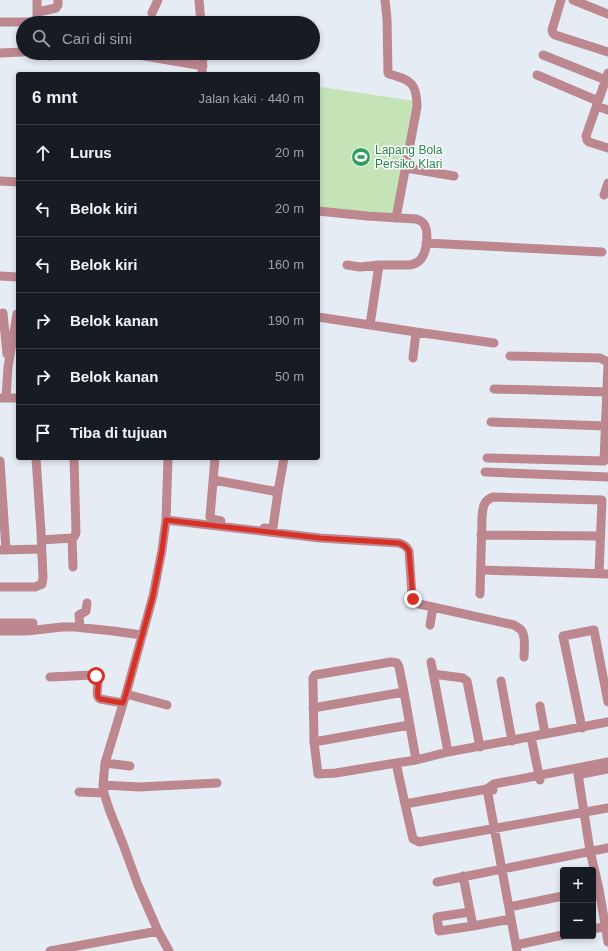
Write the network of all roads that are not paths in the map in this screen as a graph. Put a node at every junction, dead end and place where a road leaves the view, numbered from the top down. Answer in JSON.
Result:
{"nodes":[{"id":1,"x":37,"y":0,"type":"edge"},
{"id":2,"x":58,"y":0,"type":"edge"},
{"id":3,"x":158,"y":0,"type":"edge"},
{"id":4,"x":199,"y":0,"type":"edge"},
{"id":5,"x":385,"y":0,"type":"edge"},
{"id":6,"x":561,"y":0,"type":"edge"},
{"id":7,"x":573,"y":0,"type":"edge"},
{"id":8,"x":38,"y":12,"type":"junction"},
{"id":9,"x":152,"y":13,"type":"dead end"},
{"id":10,"x":608,"y":14,"type":"edge"},
{"id":11,"x":38,"y":16,"type":"edge"},
{"id":12,"x":200,"y":16,"type":"edge"},
{"id":13,"x":0,"y":22,"type":"edge"},
{"id":14,"x":16,"y":22,"type":"edge"},
{"id":15,"x":16,"y":52,"type":"edge"},
{"id":16,"x":608,"y":52,"type":"edge"},
{"id":17,"x":0,"y":53,"type":"edge"},
{"id":18,"x":543,"y":55,"type":"dead end"},
{"id":19,"x":160,"y":60,"type":"edge"},
{"id":20,"x":203,"y":60,"type":"edge"},
{"id":21,"x":202,"y":70,"type":"edge"},
{"id":22,"x":537,"y":75,"type":"dead end"},
{"id":23,"x":607,"y":75,"type":"edge"},
{"id":24,"x":598,"y":104,"type":"junction"},
{"id":25,"x":608,"y":110,"type":"edge"},
{"id":26,"x":608,"y":148,"type":"edge"},
{"id":27,"x":406,"y":168,"type":"junction"},
{"id":28,"x":454,"y":176,"type":"dead end"},
{"id":29,"x":0,"y":181,"type":"edge"},
{"id":30,"x":16,"y":182,"type":"edge"},
{"id":31,"x":608,"y":183,"type":"edge"},
{"id":32,"x":604,"y":195,"type":"dead end"},
{"id":33,"x":320,"y":212,"type":"edge"},
{"id":34,"x":396,"y":218,"type":"junction"},
{"id":35,"x":426,"y":243,"type":"junction"},
{"id":36,"x":602,"y":252,"type":"dead end"},
{"id":37,"x":347,"y":265,"type":"dead end"},
{"id":38,"x":379,"y":265,"type":"junction"},
{"id":39,"x":0,"y":276,"type":"edge"},
{"id":40,"x":16,"y":277,"type":"edge"},
{"id":41,"x":2,"y":313,"type":"edge"},
{"id":42,"x":16,"y":314,"type":"edge"},
{"id":43,"x":320,"y":318,"type":"edge"},
{"id":44,"x":16,"y":320,"type":"edge"},
{"id":45,"x":370,"y":325,"type":"junction"},
{"id":46,"x":416,"y":332,"type":"junction"},
{"id":47,"x":494,"y":343,"type":"dead end"},
{"id":48,"x":510,"y":356,"type":"dead end"},
{"id":49,"x":412,"y":358,"type":"dead end"},
{"id":50,"x":608,"y":362,"type":"edge"},
{"id":51,"x":608,"y":365,"type":"edge"},
{"id":52,"x":8,"y":367,"type":"junction"},
{"id":53,"x":494,"y":389,"type":"dead end"},
{"id":54,"x":607,"y":392,"type":"junction"},
{"id":55,"x":3,"y":398,"type":"edge"},
{"id":56,"x":16,"y":398,"type":"edge"},
{"id":57,"x":491,"y":422,"type":"dead end"},
{"id":58,"x":605,"y":426,"type":"junction"},
{"id":59,"x":487,"y":458,"type":"dead end"},
{"id":60,"x":36,"y":460,"type":"edge"},
{"id":61,"x":74,"y":460,"type":"edge"},
{"id":62,"x":168,"y":460,"type":"edge"},
{"id":63,"x":216,"y":460,"type":"edge"},
{"id":64,"x":284,"y":460,"type":"edge"},
{"id":65,"x":0,"y":461,"type":"edge"},
{"id":66,"x":485,"y":472,"type":"dead end"},
{"id":67,"x":608,"y":477,"type":"edge"},
{"id":68,"x":214,"y":480,"type":"junction"},
{"id":69,"x":278,"y":492,"type":"junction"},
{"id":70,"x":166,"y":520,"type":"junction"},
{"id":71,"x":271,"y":531,"type":"junction"},
{"id":72,"x":481,"y":535,"type":"junction"},
{"id":73,"x":600,"y":536,"type":"junction"},
{"id":74,"x":72,"y":538,"type":"junction"},
{"id":75,"x":41,"y":544,"type":"junction"},
{"id":76,"x":3,"y":550,"type":"edge"},
{"id":77,"x":73,"y":567,"type":"dead end"},
{"id":78,"x":481,"y":570,"type":"junction"},
{"id":79,"x":603,"y":573,"type":"edge"},
{"id":80,"x":0,"y":588,"type":"edge"},
{"id":81,"x":480,"y":594,"type":"dead end"},
{"id":82,"x":87,"y":603,"type":"dead end"},
{"id":83,"x":433,"y":607,"type":"junction"},
{"id":84,"x":0,"y":623,"type":"edge"},
{"id":85,"x":34,"y":623,"type":"dead end"},
{"id":86,"x":430,"y":625,"type":"dead end"},
{"id":87,"x":80,"y":627,"type":"junction"},
{"id":88,"x":0,"y":631,"type":"edge"},
{"id":89,"x":142,"y":636,"type":"junction"},
{"id":90,"x":524,"y":657,"type":"dead end"},
{"id":91,"x":431,"y":662,"type":"dead end"},
{"id":92,"x":433,"y":674,"type":"junction"},
{"id":93,"x":50,"y":677,"type":"dead end"},
{"id":94,"x":502,"y":681,"type":"dead end"},
{"id":95,"x":404,"y":692,"type":"junction"},
{"id":96,"x":608,"y":698,"type":"edge"},
{"id":97,"x":124,"y":699,"type":"junction"},
{"id":98,"x":167,"y":704,"type":"dead end"},
{"id":99,"x":540,"y":706,"type":"dead end"},
{"id":100,"x":313,"y":708,"type":"junction"},
{"id":101,"x":608,"y":722,"type":"edge"},
{"id":102,"x":410,"y":725,"type":"junction"},
{"id":103,"x":582,"y":728,"type":"junction"},
{"id":104,"x":545,"y":734,"type":"junction"},
{"id":105,"x":531,"y":737,"type":"junction"},
{"id":106,"x":512,"y":741,"type":"junction"},
{"id":107,"x":314,"y":742,"type":"junction"},
{"id":108,"x":480,"y":747,"type":"junction"},
{"id":109,"x":448,"y":752,"type":"junction"},
{"id":110,"x":416,"y":760,"type":"junction"},
{"id":111,"x":608,"y":762,"type":"edge"},
{"id":112,"x":105,"y":763,"type":"junction"},
{"id":113,"x":396,"y":763,"type":"junction"},
{"id":114,"x":130,"y":766,"type":"dead end"},
{"id":115,"x":608,"y":769,"type":"edge"},
{"id":116,"x":578,"y":774,"type":"junction"},
{"id":117,"x":539,"y":779,"type":"junction"},
{"id":118,"x":217,"y":783,"type":"dead end"},
{"id":119,"x":103,"y":789,"type":"junction"},
{"id":120,"x":487,"y":789,"type":"junction"},
{"id":121,"x":79,"y":792,"type":"dead end"},
{"id":122,"x":405,"y":804,"type":"junction"},
{"id":123,"x":608,"y":808,"type":"edge"},
{"id":124,"x":584,"y":813,"type":"junction"},
{"id":125,"x":494,"y":828,"type":"junction"},
{"id":126,"x":608,"y":848,"type":"edge"},
{"id":127,"x":590,"y":851,"type":"junction"},
{"id":128,"x":502,"y":869,"type":"junction"},
{"id":129,"x":463,"y":876,"type":"junction"},
{"id":130,"x":437,"y":882,"type":"dead end"},
{"id":131,"x":600,"y":888,"type":"edge"},
{"id":132,"x":560,"y":897,"type":"edge"},
{"id":133,"x":508,"y":907,"type":"junction"},
{"id":134,"x":470,"y":912,"type":"junction"},
{"id":135,"x":511,"y":919,"type":"junction"},
{"id":136,"x":473,"y":926,"type":"junction"},
{"id":137,"x":607,"y":926,"type":"edge"},
{"id":138,"x":596,"y":928,"type":"edge"},
{"id":139,"x":158,"y":931,"type":"junction"},
{"id":140,"x":560,"y":936,"type":"edge"},
{"id":141,"x":608,"y":942,"type":"edge"},
{"id":142,"x":516,"y":948,"type":"edge"},
{"id":143,"x":61,"y":950,"type":"edge"},
{"id":144,"x":50,"y":951,"type":"edge"},
{"id":145,"x":169,"y":951,"type":"edge"}],
"edges":[{"from":1,"to":8,"type":"street"},
{"from":2,"to":8,"type":"street"},
{"from":3,"to":9,"type":"street"},
{"from":4,"to":12,"type":"street"},
{"from":5,"to":27,"type":"street"},
{"from":6,"to":16,"type":"street"},
{"from":7,"to":10,"type":"street"},
{"from":8,"to":11,"type":"street"},
{"from":13,"to":14,"type":"street"},
{"from":15,"to":17,"type":"street"},
{"from":18,"to":23,"type":"street"},
{"from":19,"to":21,"type":"street"},
{"from":20,"to":21,"type":"street"},
{"from":22,"to":24,"type":"street"},
{"from":23,"to":24,"type":"street"},
{"from":24,"to":25,"type":"street"},
{"from":24,"to":26,"type":"street"},
{"from":27,"to":28,"type":"street"},
{"from":27,"to":34,"type":"street"},
{"from":29,"to":30,"type":"street"},
{"from":31,"to":32,"type":"street"},
{"from":33,"to":34,"type":"street"},
{"from":34,"to":35,"type":"street"},
{"from":35,"to":36,"type":"street"},
{"from":35,"to":38,"type":"street"},
{"from":37,"to":38,"type":"street"},
{"from":38,"to":45,"type":"street"},
{"from":39,"to":40,"type":"street"},
{"from":41,"to":42,"type":"street"},
{"from":41,"to":52,"type":"street"},
{"from":43,"to":45,"type":"street"},
{"from":44,"to":52,"type":"street"},
{"from":45,"to":46,"type":"street"},
{"from":46,"to":47,"type":"street"},
{"from":46,"to":49,"type":"street"},
{"from":48,"to":50,"type":"street"},
{"from":51,"to":54,"type":"street"},
{"from":52,"to":55,"type":"street"},
{"from":53,"to":54,"type":"street"},
{"from":54,"to":58,"type":"street"},
{"from":55,"to":56,"type":"street"},
{"from":57,"to":58,"type":"street"},
{"from":58,"to":59,"type":"street"},
{"from":60,"to":75,"type":"street"},
{"from":61,"to":74,"type":"street"},
{"from":62,"to":70,"type":"street"},
{"from":63,"to":68,"type":"street"},
{"from":64,"to":69,"type":"street"},
{"from":65,"to":76,"type":"street"},
{"from":66,"to":67,"type":"street"},
{"from":68,"to":69,"type":"street"},
{"from":68,"to":71,"type":"street"},
{"from":69,"to":71,"type":"street"},
{"from":70,"to":71,"type":"street"},
{"from":70,"to":89,"type":"street"},
{"from":71,"to":83,"type":"street"},
{"from":72,"to":73,"type":"street"},
{"from":72,"to":73,"type":"street"},
{"from":72,"to":78,"type":"street"},
{"from":73,"to":79,"type":"street"},
{"from":74,"to":75,"type":"street"},
{"from":74,"to":77,"type":"street"},
{"from":75,"to":76,"type":"street"},
{"from":75,"to":80,"type":"street"},
{"from":78,"to":79,"type":"street"},
{"from":78,"to":81,"type":"street"},
{"from":82,"to":87,"type":"street"},
{"from":83,"to":86,"type":"street"},
{"from":83,"to":90,"type":"street"},
{"from":84,"to":85,"type":"street"},
{"from":87,"to":88,"type":"street"},
{"from":87,"to":89,"type":"street"},
{"from":89,"to":97,"type":"street"},
{"from":91,"to":92,"type":"street"},
{"from":92,"to":108,"type":"street"},
{"from":92,"to":109,"type":"street"},
{"from":93,"to":97,"type":"street"},
{"from":94,"to":106,"type":"street"},
{"from":95,"to":100,"type":"street"},
{"from":95,"to":100,"type":"street"},
{"from":95,"to":102,"type":"street"},
{"from":96,"to":103,"type":"street"},
{"from":97,"to":98,"type":"street"},
{"from":97,"to":112,"type":"street"},
{"from":99,"to":104,"type":"street"},
{"from":100,"to":107,"type":"street"},
{"from":101,"to":103,"type":"street"},
{"from":102,"to":107,"type":"street"},
{"from":102,"to":110,"type":"street"},
{"from":103,"to":104,"type":"street"},
{"from":104,"to":105,"type":"street"},
{"from":105,"to":106,"type":"street"},
{"from":105,"to":117,"type":"street"},
{"from":106,"to":108,"type":"street"},
{"from":107,"to":113,"type":"street"},
{"from":108,"to":109,"type":"street"},
{"from":109,"to":110,"type":"street"},
{"from":110,"to":113,"type":"street"},
{"from":111,"to":117,"type":"street"},
{"from":112,"to":114,"type":"street"},
{"from":112,"to":119,"type":"street"},
{"from":113,"to":122,"type":"street"},
{"from":115,"to":116,"type":"street"},
{"from":116,"to":117,"type":"street"},
{"from":116,"to":124,"type":"street"},
{"from":117,"to":120,"type":"street"},
{"from":118,"to":119,"type":"street"},
{"from":119,"to":121,"type":"street"},
{"from":119,"to":139,"type":"street"},
{"from":120,"to":122,"type":"street"},
{"from":120,"to":125,"type":"street"},
{"from":122,"to":125,"type":"street"},
{"from":123,"to":124,"type":"street"},
{"from":124,"to":125,"type":"street"},
{"from":124,"to":127,"type":"street"},
{"from":125,"to":128,"type":"street"},
{"from":126,"to":127,"type":"street"},
{"from":127,"to":128,"type":"street"},
{"from":127,"to":131,"type":"street"},
{"from":128,"to":129,"type":"street"},
{"from":128,"to":133,"type":"street"},
{"from":129,"to":130,"type":"street"},
{"from":129,"to":134,"type":"street"},
{"from":131,"to":137,"type":"street"},
{"from":132,"to":133,"type":"street"},
{"from":133,"to":135,"type":"street"},
{"from":134,"to":136,"type":"street"},
{"from":134,"to":136,"type":"street"},
{"from":135,"to":136,"type":"street"},
{"from":135,"to":142,"type":"street"},
{"from":137,"to":138,"type":"street"},
{"from":137,"to":141,"type":"street"},
{"from":139,"to":143,"type":"street"},
{"from":139,"to":145,"type":"street"},
{"from":140,"to":142,"type":"street"},
{"from":143,"to":144,"type":"street"}]}
